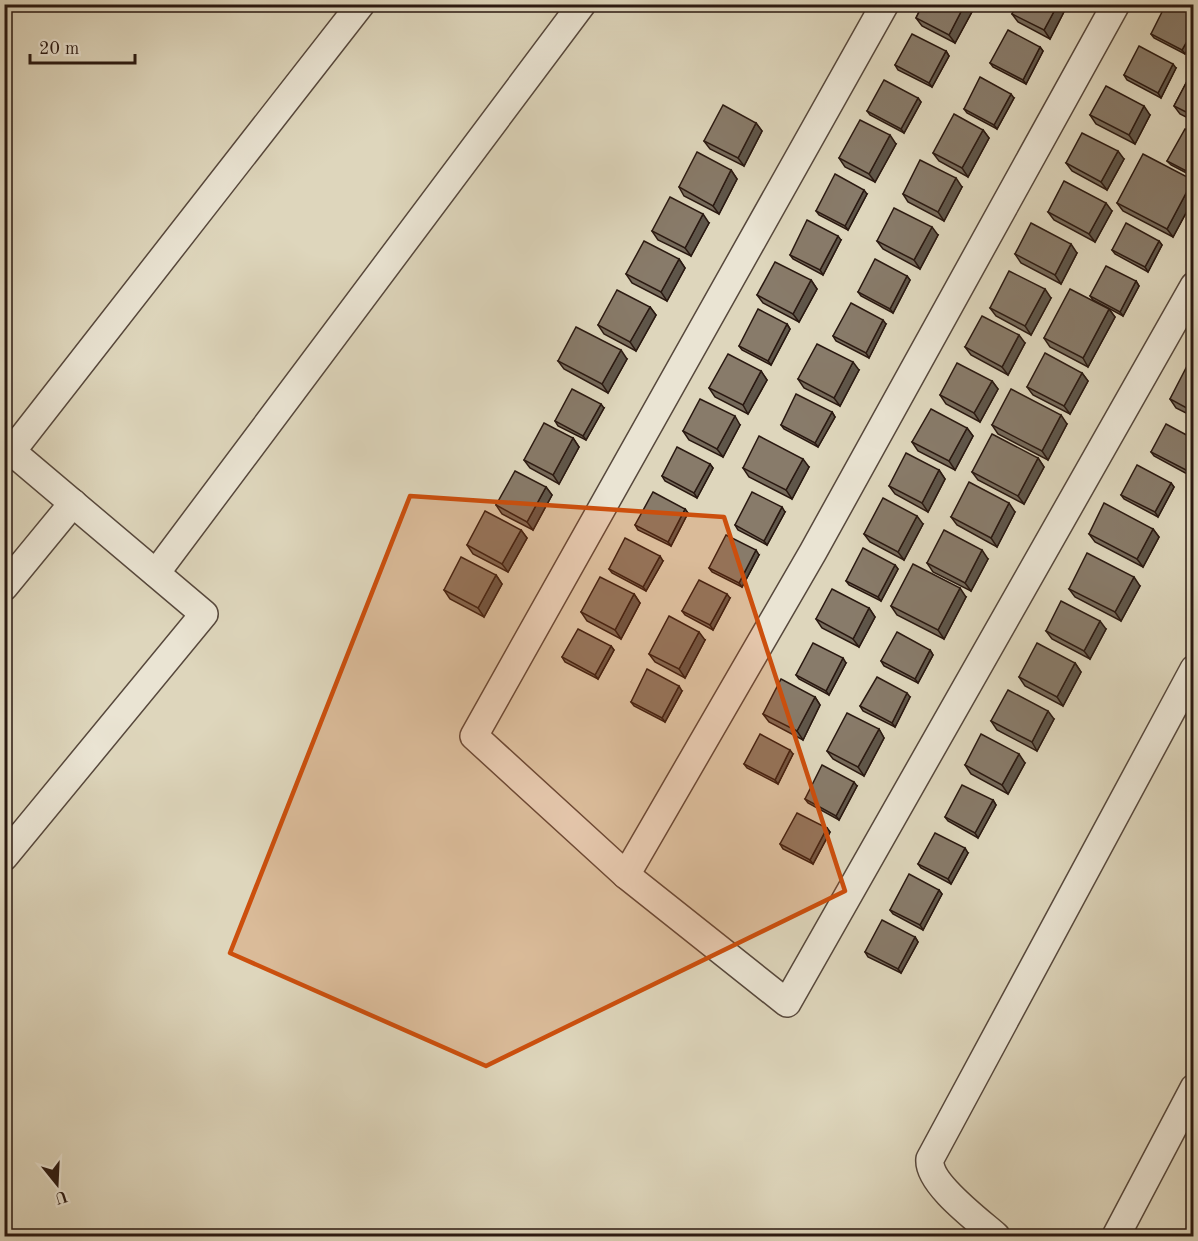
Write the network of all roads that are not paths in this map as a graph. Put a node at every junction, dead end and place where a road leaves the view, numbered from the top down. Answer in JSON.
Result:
{"nodes":[{"id":1,"x":361,"y":4,"type":"edge"},
{"id":2,"x":582,"y":4,"type":"edge"},
{"id":3,"x":885,"y":4,"type":"edge"},
{"id":4,"x":1116,"y":4,"type":"edge"},
{"id":5,"x":1194,"y":286,"type":"edge"},
{"id":6,"x":8,"y":448,"type":"edge"},
{"id":7,"x":73,"y":503,"type":"junction"},
{"id":8,"x":156,"y":573,"type":"junction"},
{"id":9,"x":4,"y":587,"type":"edge"},
{"id":10,"x":1194,"y":669,"type":"edge"},
{"id":11,"x":4,"y":857,"type":"edge"},
{"id":12,"x":626,"y":875,"type":"junction"},
{"id":13,"x":1194,"y":1088,"type":"edge"},
{"id":14,"x":996,"y":1236,"type":"edge"},
{"id":15,"x":1116,"y":1236,"type":"edge"}],
"edges":[{"from":1,"to":6,"type":"street"},
{"from":2,"to":8,"type":"street"},
{"from":3,"to":12,"type":"street"},
{"from":4,"to":12,"type":"street"},
{"from":5,"to":12,"type":"street"},
{"from":6,"to":7,"type":"street"},
{"from":7,"to":8,"type":"street"},
{"from":7,"to":9,"type":"street"},
{"from":8,"to":11,"type":"street"},
{"from":10,"to":14,"type":"street"},
{"from":13,"to":15,"type":"street"}]}
